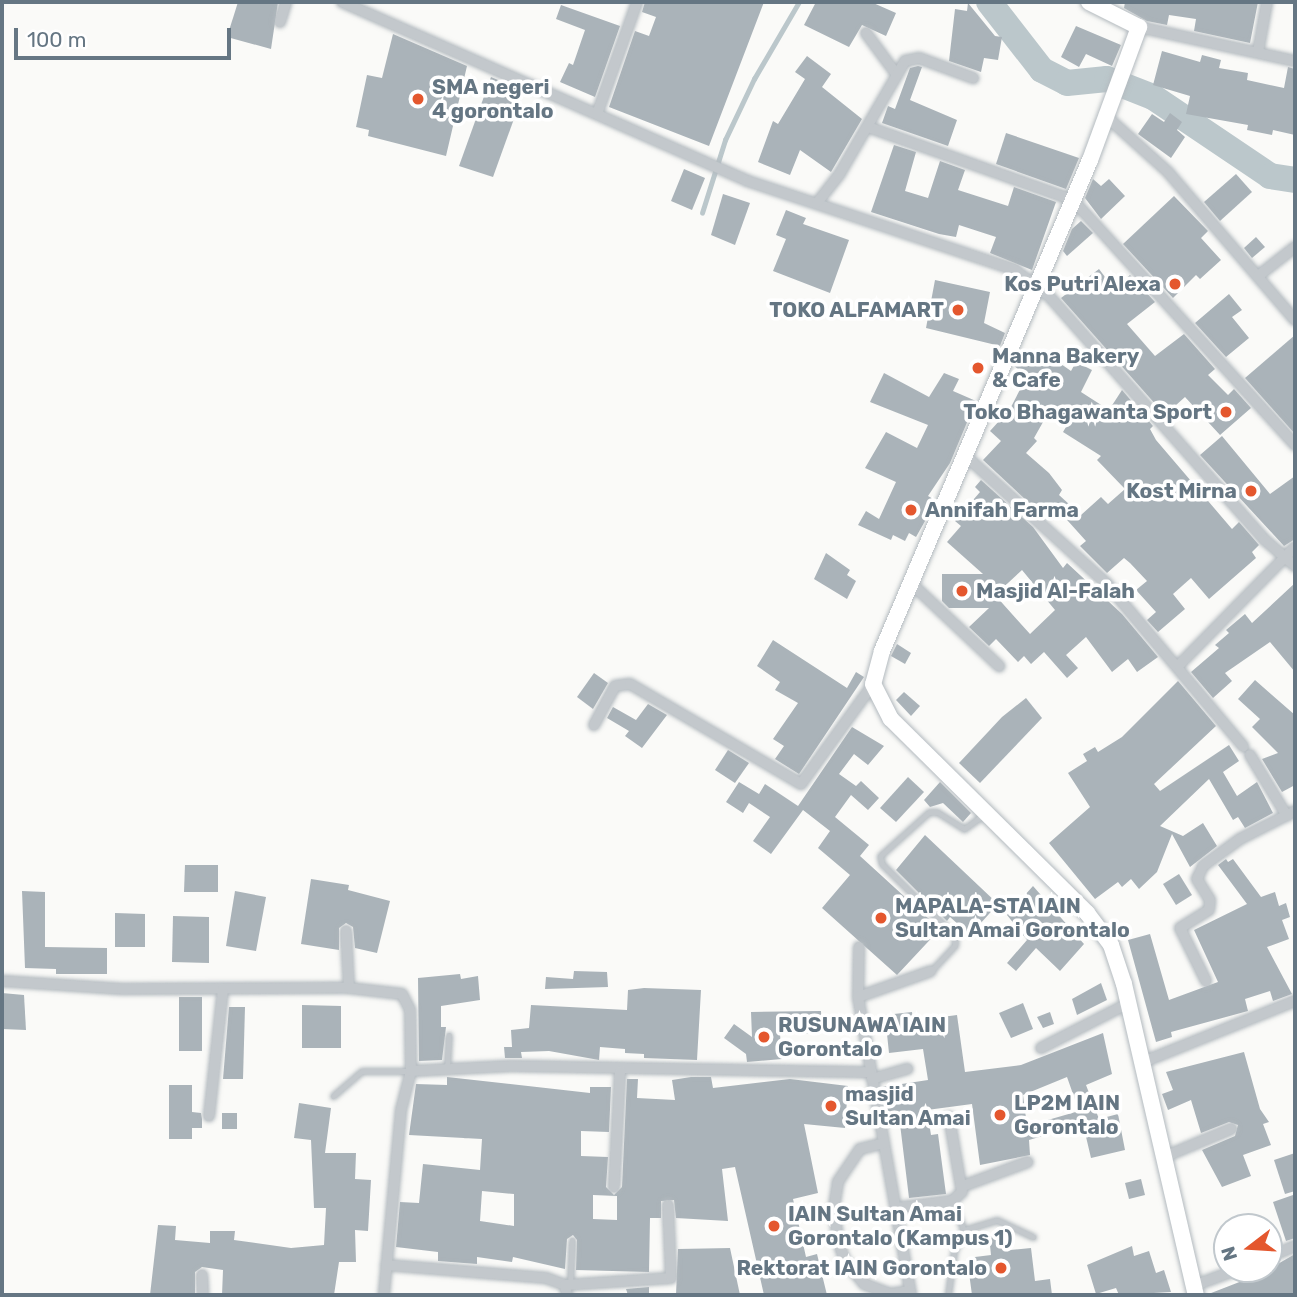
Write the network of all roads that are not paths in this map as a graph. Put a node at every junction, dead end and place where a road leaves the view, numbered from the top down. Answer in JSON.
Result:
{"nodes":[{"id":1,"x":286,"y":2,"type":"edge"},
{"id":2,"x":342,"y":2,"type":"edge"},
{"id":3,"x":637,"y":2,"type":"edge"},
{"id":4,"x":1089,"y":2,"type":"edge"},
{"id":5,"x":1267,"y":2,"type":"edge"},
{"id":6,"x":370,"y":7,"type":"edge"},
{"id":7,"x":280,"y":22,"type":"dead end"},
{"id":8,"x":1139,"y":27,"type":"junction"},
{"id":9,"x":866,"y":33,"type":"dead end"},
{"id":10,"x":1258,"y":52,"type":"junction"},
{"id":11,"x":1295,"y":61,"type":"edge"},
{"id":12,"x":897,"y":75,"type":"junction"},
{"id":13,"x":973,"y":78,"type":"dead end"},
{"id":14,"x":597,"y":114,"type":"junction"},
{"id":15,"x":1107,"y":117,"type":"junction"},
{"id":16,"x":869,"y":127,"type":"junction"},
{"id":17,"x":1073,"y":200,"type":"junction"},
{"id":18,"x":817,"y":203,"type":"junction"},
{"id":19,"x":1295,"y":247,"type":"edge"},
{"id":20,"x":1258,"y":276,"type":"junction"},
{"id":21,"x":1035,"y":285,"type":"junction"},
{"id":22,"x":1295,"y":320,"type":"edge"},
{"id":23,"x":1295,"y":445,"type":"edge"},
{"id":24,"x":967,"y":457,"type":"junction"},
{"id":25,"x":1295,"y":547,"type":"edge"},
{"id":26,"x":1286,"y":556,"type":"junction"},
{"id":27,"x":1295,"y":566,"type":"edge"},
{"id":28,"x":912,"y":584,"type":"junction"},
{"id":29,"x":1179,"y":665,"type":"junction"},
{"id":30,"x":999,"y":666,"type":"dead end"},
{"id":31,"x":873,"y":684,"type":"junction"},
{"id":32,"x":594,"y":725,"type":"dead end"},
{"id":33,"x":985,"y":813,"type":"junction"},
{"id":34,"x":1291,"y":813,"type":"edge"},
{"id":35,"x":346,"y":931,"type":"dead end"},
{"id":36,"x":859,"y":952,"type":"dead end"},
{"id":37,"x":931,"y":971,"type":"joint"},
{"id":38,"x":2,"y":981,"type":"edge"},
{"id":39,"x":1206,"y":981,"type":"dead end"},
{"id":40,"x":349,"y":988,"type":"junction"},
{"id":41,"x":222,"y":989,"type":"junction"},
{"id":42,"x":858,"y":997,"type":"junction"},
{"id":43,"x":1295,"y":1001,"type":"edge"},
{"id":44,"x":1129,"y":1003,"type":"junction"},
{"id":45,"x":449,"y":1035,"type":"dead end"},
{"id":46,"x":1041,"y":1048,"type":"dead end"},
{"id":47,"x":1143,"y":1062,"type":"junction"},
{"id":48,"x":447,"y":1069,"type":"junction"},
{"id":49,"x":908,"y":1069,"type":"dead end"},
{"id":50,"x":411,"y":1071,"type":"junction"},
{"id":51,"x":620,"y":1071,"type":"junction"},
{"id":52,"x":871,"y":1076,"type":"junction"},
{"id":53,"x":333,"y":1096,"type":"dead end"},
{"id":54,"x":209,"y":1116,"type":"dead end"},
{"id":55,"x":949,"y":1117,"type":"dead end"},
{"id":56,"x":1231,"y":1129,"type":"dead end"},
{"id":57,"x":884,"y":1143,"type":"junction"},
{"id":58,"x":1164,"y":1157,"type":"junction"},
{"id":59,"x":1028,"y":1162,"type":"dead end"},
{"id":60,"x":963,"y":1186,"type":"junction"},
{"id":61,"x":614,"y":1188,"type":"dead end"},
{"id":62,"x":952,"y":1201,"type":"junction"},
{"id":63,"x":668,"y":1205,"type":"dead end"},
{"id":64,"x":896,"y":1208,"type":"junction"},
{"id":65,"x":964,"y":1230,"type":"junction"},
{"id":66,"x":1033,"y":1237,"type":"dead end"},
{"id":67,"x":572,"y":1240,"type":"dead end"},
{"id":68,"x":386,"y":1265,"type":"junction"},
{"id":69,"x":202,"y":1275,"type":"dead end"},
{"id":70,"x":1213,"y":1282,"type":"edge"},
{"id":71,"x":567,"y":1289,"type":"edge"},
{"id":72,"x":1194,"y":1291,"type":"edge"},
{"id":73,"x":911,"y":1293,"type":"edge"},
{"id":74,"x":203,"y":1295,"type":"edge"},
{"id":75,"x":384,"y":1295,"type":"edge"},
{"id":76,"x":889,"y":1295,"type":"edge"},
{"id":77,"x":948,"y":1295,"type":"edge"}],
"edges":[{"from":1,"to":7,"type":"street"},
{"from":2,"to":6,"type":"street"},
{"from":3,"to":14,"type":"street"},
{"from":4,"to":8,"type":"street"},
{"from":5,"to":10,"type":"street"},
{"from":6,"to":14,"type":"street"},
{"from":8,"to":10,"type":"street"},
{"from":8,"to":15,"type":"street"},
{"from":9,"to":12,"type":"street"},
{"from":10,"to":11,"type":"street"},
{"from":12,"to":13,"type":"street"},
{"from":12,"to":16,"type":"street"},
{"from":14,"to":18,"type":"street"},
{"from":15,"to":17,"type":"street"},
{"from":15,"to":20,"type":"street"},
{"from":16,"to":17,"type":"street"},
{"from":16,"to":18,"type":"street"},
{"from":17,"to":21,"type":"street"},
{"from":17,"to":23,"type":"street"},
{"from":18,"to":21,"type":"street"},
{"from":19,"to":20,"type":"street"},
{"from":20,"to":22,"type":"street"},
{"from":21,"to":24,"type":"street"},
{"from":21,"to":26,"type":"street"},
{"from":24,"to":28,"type":"street"},
{"from":24,"to":29,"type":"street"},
{"from":25,"to":26,"type":"street"},
{"from":26,"to":27,"type":"street"},
{"from":26,"to":29,"type":"street"},
{"from":28,"to":30,"type":"street"},
{"from":28,"to":31,"type":"street"},
{"from":29,"to":34,"type":"street"},
{"from":31,"to":32,"type":"street"},
{"from":31,"to":33,"type":"street"},
{"from":33,"to":37,"type":"lane"},
{"from":33,"to":44,"type":"street"},
{"from":34,"to":39,"type":"street"},
{"from":35,"to":40,"type":"street"},
{"from":36,"to":42,"type":"street"},
{"from":37,"to":42,"type":"street"},
{"from":38,"to":41,"type":"street"},
{"from":40,"to":41,"type":"street"},
{"from":40,"to":50,"type":"street"},
{"from":41,"to":54,"type":"street"},
{"from":42,"to":52,"type":"street"},
{"from":43,"to":47,"type":"street"},
{"from":44,"to":46,"type":"street"},
{"from":44,"to":47,"type":"street"},
{"from":45,"to":48,"type":"lane"},
{"from":47,"to":58,"type":"street"},
{"from":48,"to":50,"type":"street"},
{"from":48,"to":51,"type":"street"},
{"from":49,"to":52,"type":"street"},
{"from":50,"to":53,"type":"lane"},
{"from":50,"to":68,"type":"street"},
{"from":51,"to":52,"type":"street"},
{"from":51,"to":61,"type":"street"},
{"from":52,"to":57,"type":"street"},
{"from":55,"to":60,"type":"street"},
{"from":56,"to":58,"type":"street"},
{"from":57,"to":64,"type":"street"},
{"from":57,"to":76,"type":"street"},
{"from":58,"to":72,"type":"street"},
{"from":59,"to":60,"type":"street"},
{"from":60,"to":62,"type":"street"},
{"from":62,"to":64,"type":"street"},
{"from":62,"to":65,"type":"lane"},
{"from":63,"to":71,"type":"street"},
{"from":64,"to":73,"type":"street"},
{"from":65,"to":66,"type":"lane"},
{"from":65,"to":77,"type":"lane"},
{"from":67,"to":71,"type":"lane"},
{"from":68,"to":71,"type":"street"},
{"from":68,"to":75,"type":"street"},
{"from":69,"to":74,"type":"street"},
{"from":70,"to":72,"type":"street"},
{"from":73,"to":76,"type":"street"}]}
